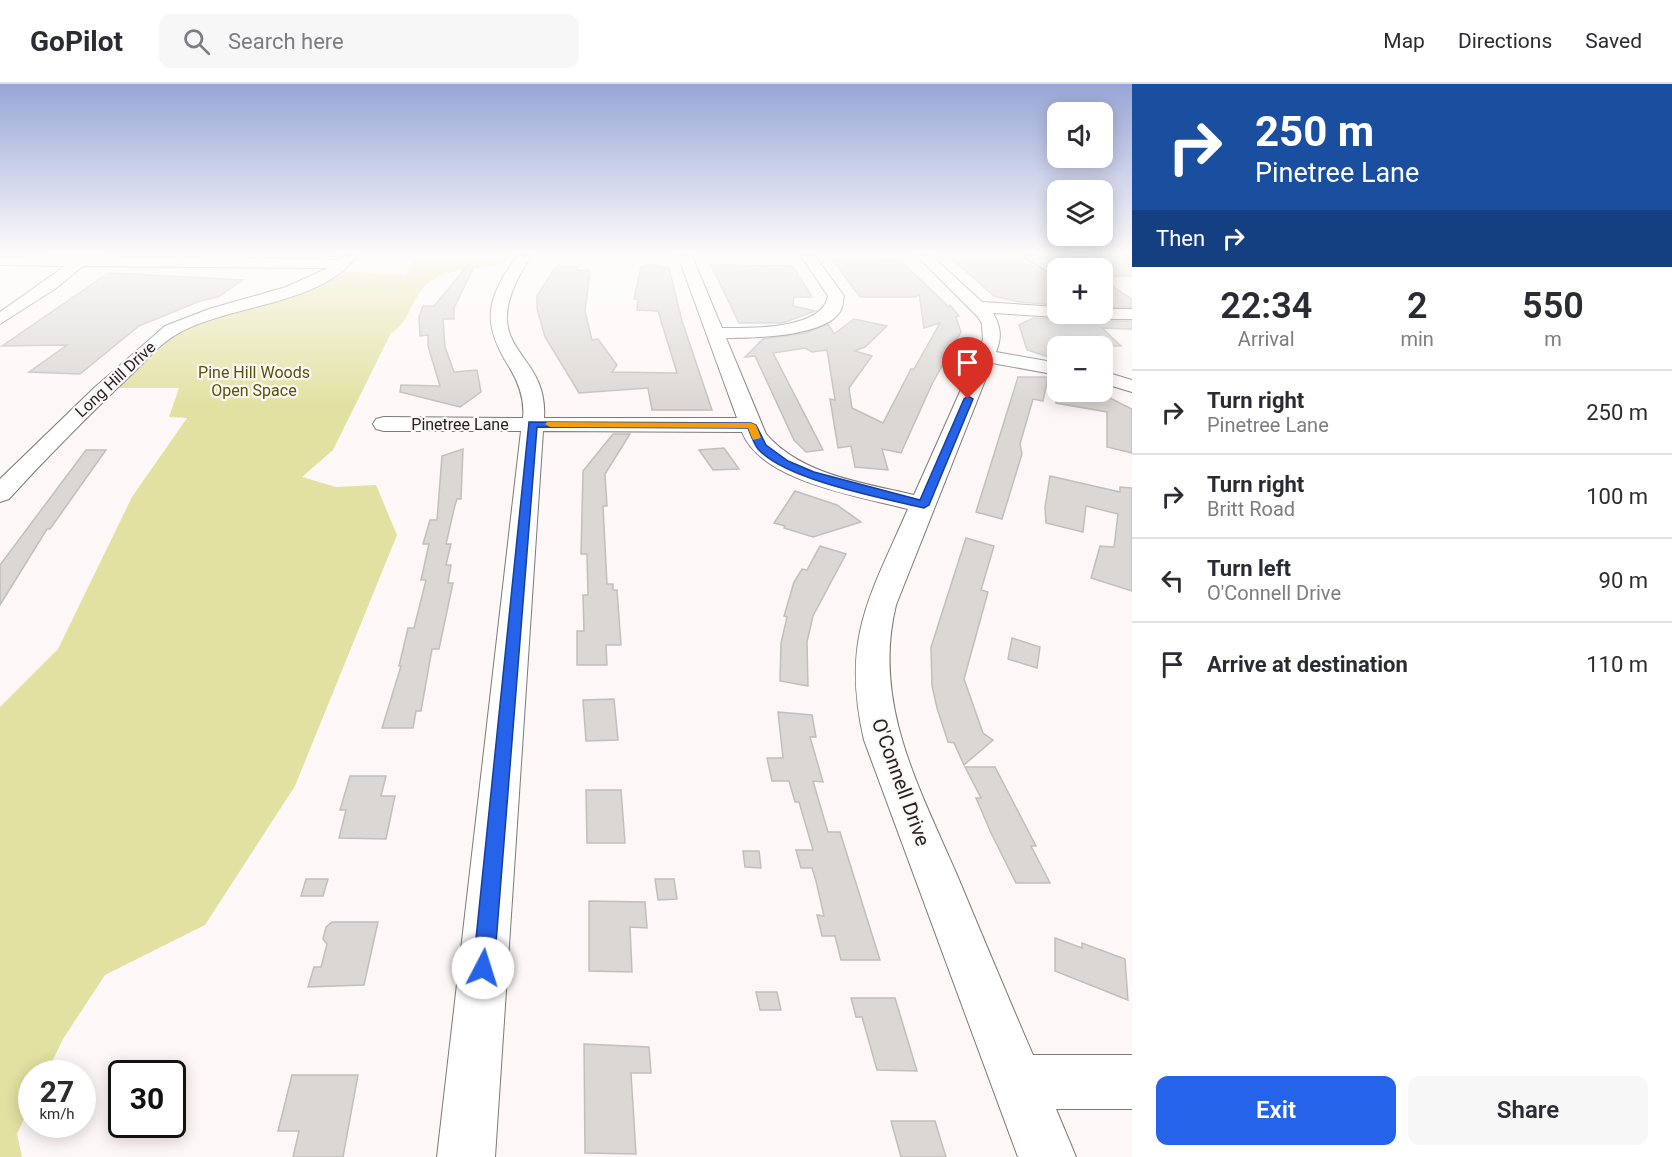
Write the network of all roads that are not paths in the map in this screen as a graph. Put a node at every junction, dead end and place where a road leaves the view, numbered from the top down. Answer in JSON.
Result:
{"nodes":[{"id":1,"x":20,"y":306,"type":"edge"},
{"id":2,"x":233,"y":306,"type":"edge"},
{"id":3,"x":499,"y":306,"type":"edge"},
{"id":4,"x":705,"y":306,"type":"edge"},
{"id":5,"x":836,"y":306,"type":"edge"},
{"id":6,"x":979,"y":307,"type":"joint"},
{"id":7,"x":1047,"y":311,"type":"edge"},
{"id":8,"x":0,"y":319,"type":"edge"},
{"id":9,"x":715,"y":333,"type":"junction"},
{"id":10,"x":986,"y":356,"type":"junction"},
{"id":11,"x":1047,"y":367,"type":"edge"},
{"id":12,"x":1113,"y":380,"type":"edge"},
{"id":13,"x":1132,"y":386,"type":"edge"},
{"id":14,"x":384,"y":424,"type":"dead end"},
{"id":15,"x":532,"y":424,"type":"junction"},
{"id":16,"x":751,"y":425,"type":"junction"},
{"id":17,"x":0,"y":494,"type":"edge"},
{"id":18,"x":924,"y":505,"type":"junction"},
{"id":19,"x":1017,"y":1082,"type":"junction"},
{"id":20,"x":1132,"y":1082,"type":"edge"},
{"id":21,"x":466,"y":1157,"type":"edge"},
{"id":22,"x":1047,"y":1157,"type":"edge"}],
"edges":[{"from":1,"to":8,"type":"street"},
{"from":2,"to":17,"type":"street","name":"Long Hill Drive"},
{"from":3,"to":15,"type":"street"},
{"from":4,"to":9,"type":"street"},
{"from":5,"to":9,"type":"street"},
{"from":6,"to":7,"type":"street"},
{"from":6,"to":10,"type":"street","name":"O'Connell Drive"},
{"from":9,"to":16,"type":"street"},
{"from":10,"to":11,"type":"street"},
{"from":10,"to":18,"type":"street","name":"O'Connell Drive"},
{"from":12,"to":13,"type":"street"},
{"from":14,"to":15,"type":"street","name":"Pinetree Lane"},
{"from":15,"to":16,"type":"street","name":"Pinetree Lane"},
{"from":15,"to":21,"type":"street"},
{"from":16,"to":18,"type":"street"},
{"from":18,"to":19,"type":"street","name":"O'Connell Drive"},
{"from":19,"to":20,"type":"street"},
{"from":19,"to":22,"type":"street","name":"O'Connell Drive"}]}
